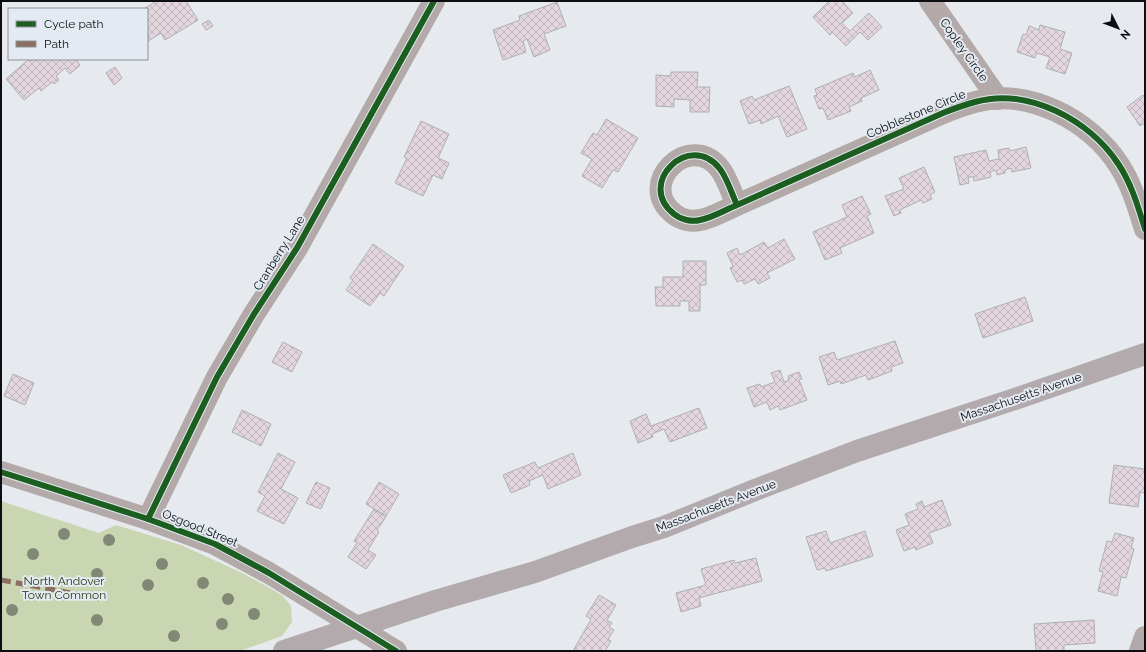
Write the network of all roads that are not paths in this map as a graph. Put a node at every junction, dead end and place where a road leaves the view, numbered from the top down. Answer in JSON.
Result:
{"nodes":[{"id":1,"x":434,"y":1,"type":"edge"},
{"id":2,"x":930,"y":1,"type":"edge"},
{"id":3,"x":998,"y":99,"type":"junction"},
{"id":4,"x":736,"y":205,"type":"dead end"},
{"id":5,"x":1145,"y":230,"type":"edge"},
{"id":6,"x":1145,"y":354,"type":"edge"},
{"id":7,"x":1,"y":472,"type":"edge"},
{"id":8,"x":148,"y":519,"type":"junction"},
{"id":9,"x":357,"y":626,"type":"junction"},
{"id":10,"x":1145,"y":637,"type":"edge"},
{"id":11,"x":284,"y":651,"type":"edge"},
{"id":12,"x":396,"y":651,"type":"edge"},
{"id":13,"x":1140,"y":651,"type":"edge"}],
"edges":[{"from":1,"to":8,"type":"street","name":"Cranberry Lane"},
{"from":2,"to":3,"type":"street","name":"Copley Circle"},
{"from":3,"to":4,"type":"street","name":"Cobblestone Circle"},
{"from":3,"to":5,"type":"street","name":"Cobblestone Circle"},
{"from":6,"to":9,"type":"main road","name":"Massachusetts Avenue"},
{"from":7,"to":8,"type":"street","name":"Osgood Street"},
{"from":8,"to":9,"type":"street","name":"Osgood Street"},
{"from":9,"to":11,"type":"main road","name":"Massachusetts Avenue"},
{"from":9,"to":12,"type":"street","name":"Osgood Street"},
{"from":10,"to":13,"type":"street"}]}
